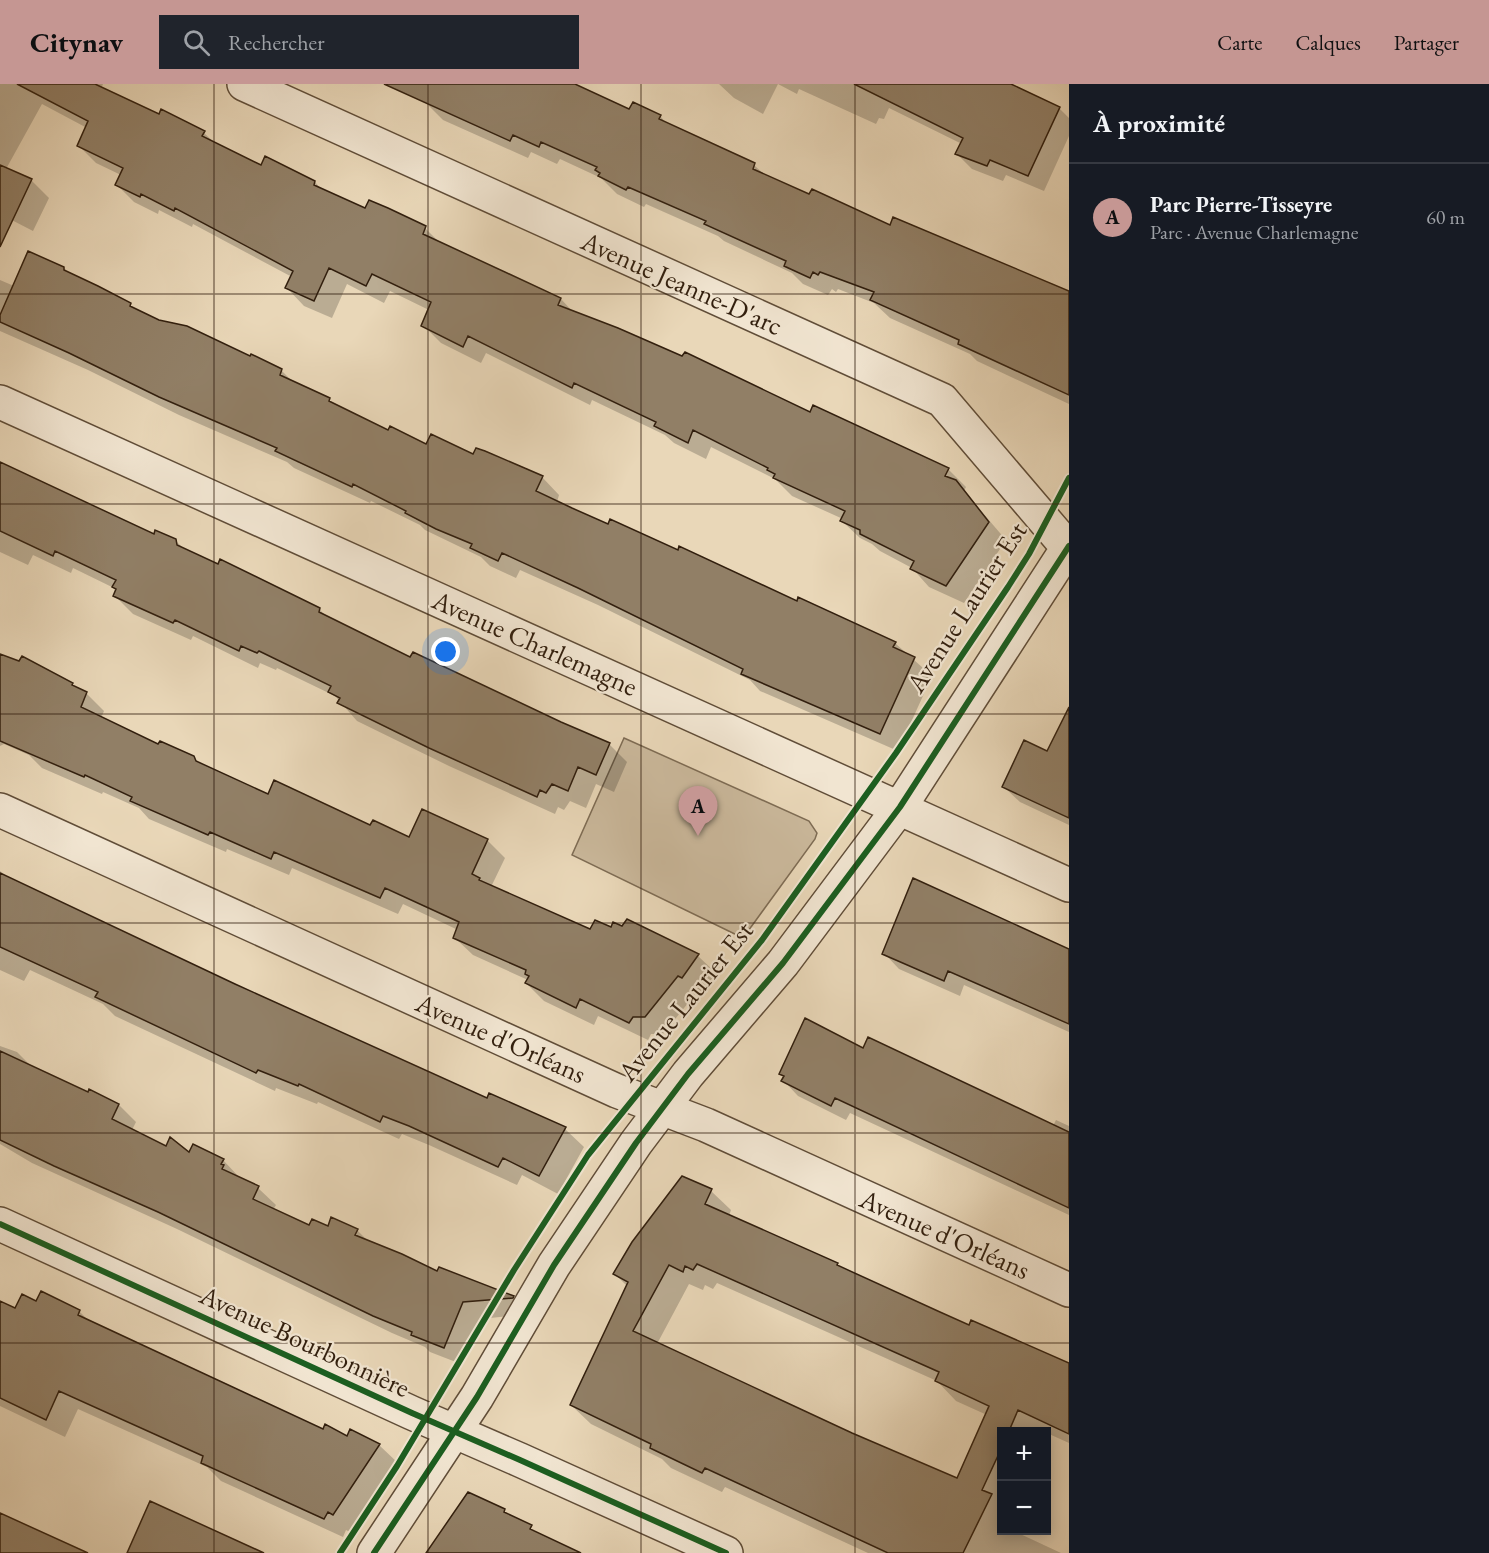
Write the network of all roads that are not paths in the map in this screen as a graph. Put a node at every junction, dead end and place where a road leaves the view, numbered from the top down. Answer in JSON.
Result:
{"nodes":[{"id":1,"x":244,"y":84,"type":"edge"},
{"id":2,"x":0,"y":402,"type":"edge"},
{"id":3,"x":1069,"y":547,"type":"edge"},
{"id":4,"x":900,"y":807,"type":"junction"},
{"id":5,"x":0,"y":810,"type":"edge"},
{"id":6,"x":1069,"y":885,"type":"edge"},
{"id":7,"x":661,"y":1108,"type":"junction"},
{"id":8,"x":0,"y":1224,"type":"edge"},
{"id":9,"x":1069,"y":1290,"type":"edge"},
{"id":10,"x":455,"y":1432,"type":"junction"},
{"id":11,"x":374,"y":1553,"type":"edge"},
{"id":12,"x":726,"y":1553,"type":"edge"}],
"edges":[{"from":1,"to":3,"type":"street","name":"Avenue Jeanne-D'arc"},
{"from":2,"to":4,"type":"street","name":"Avenue Charlemagne"},
{"from":3,"to":4,"type":"street","name":"Avenue Laurier Est"},
{"from":4,"to":6,"type":"street","name":"Avenue Charlemagne"},
{"from":4,"to":7,"type":"street","name":"Avenue Laurier Est"},
{"from":5,"to":7,"type":"street","name":"Avenue d'Orléans"},
{"from":7,"to":9,"type":"street","name":"Avenue d'Orléans"},
{"from":7,"to":10,"type":"street","name":"Avenue Laurier Est"},
{"from":8,"to":10,"type":"street","name":"Avenue Bourbonnière"},
{"from":10,"to":11,"type":"street","name":"Avenue Laurier Est"},
{"from":10,"to":12,"type":"street","name":"Avenue Bourbonnière"}]}
